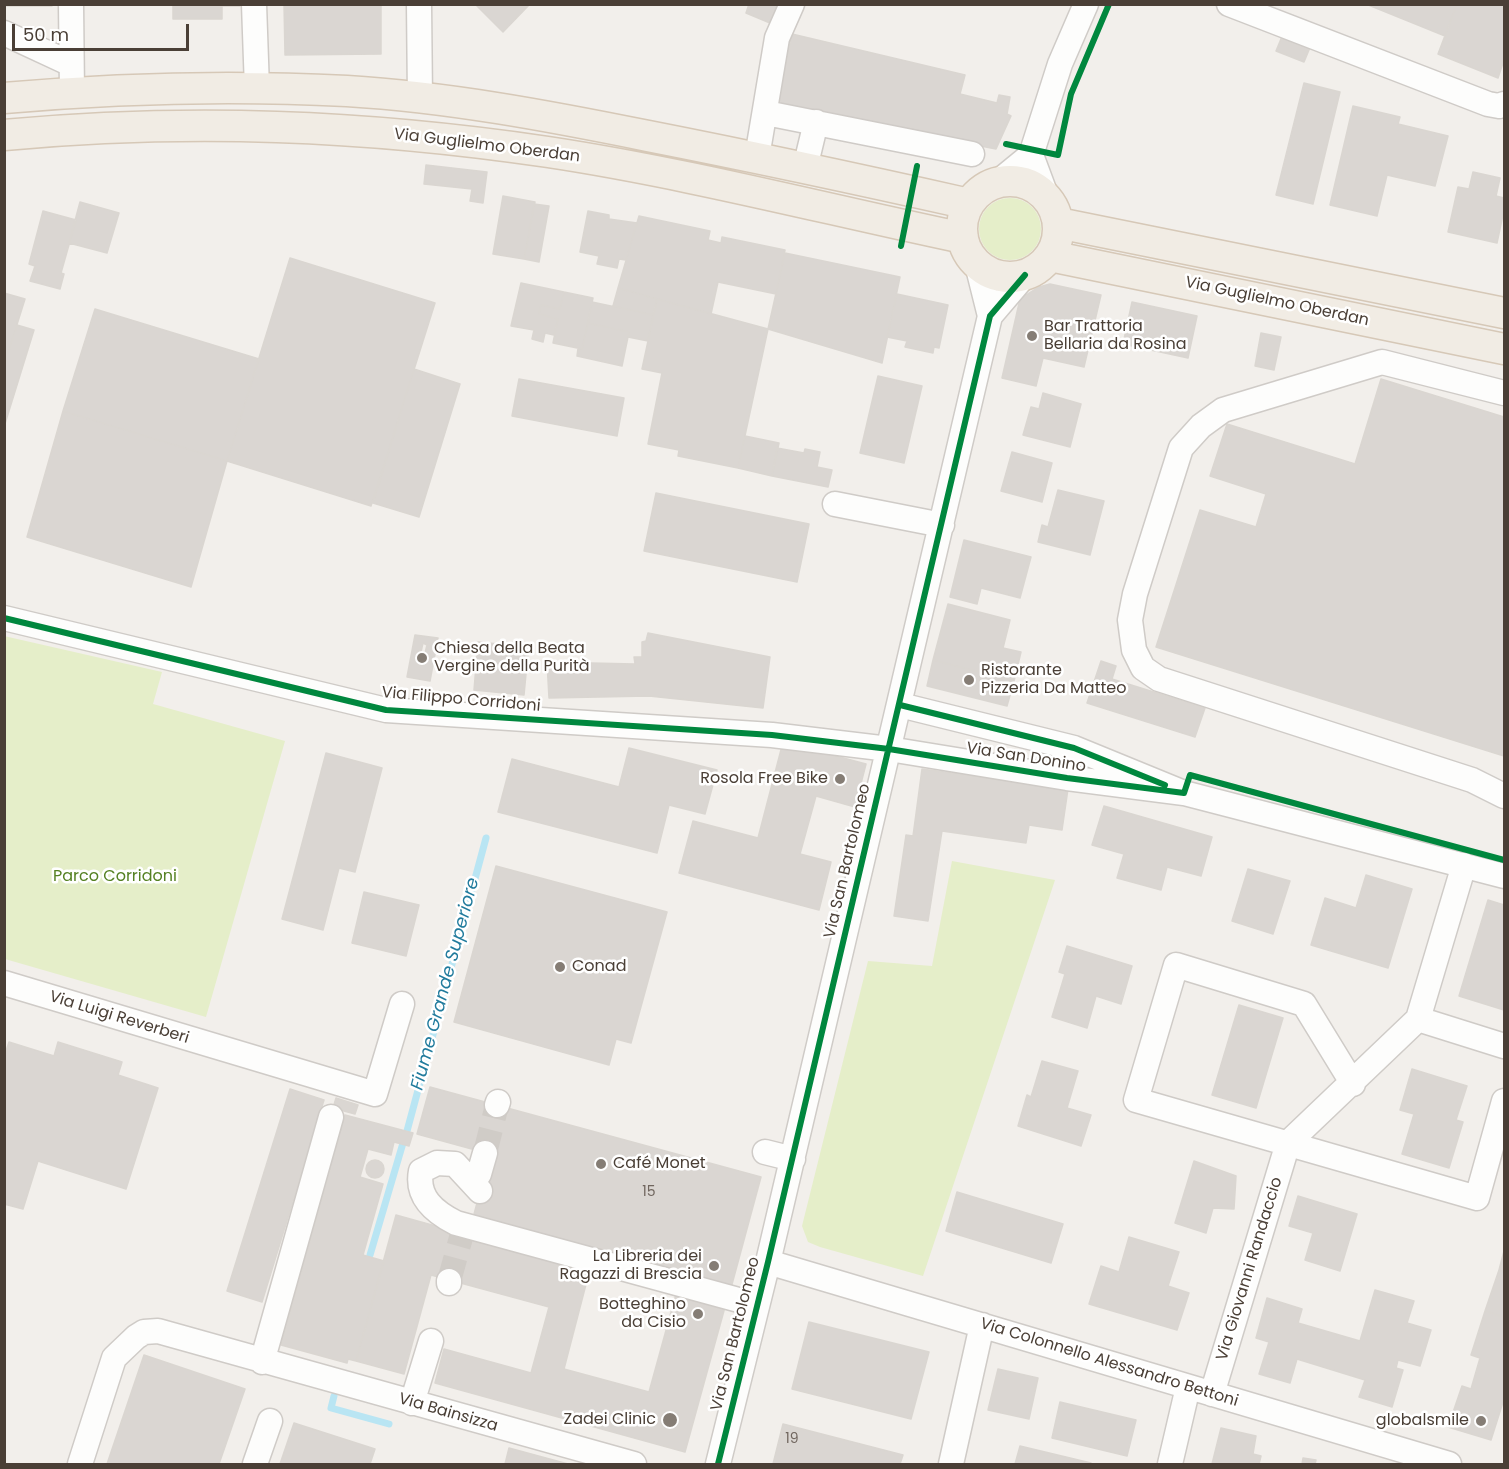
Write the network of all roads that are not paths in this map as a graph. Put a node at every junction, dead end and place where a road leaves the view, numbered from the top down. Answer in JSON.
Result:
{"nodes":[{"id":1,"x":71,"y":4,"type":"edge"},
{"id":2,"x":254,"y":4,"type":"edge"},
{"id":3,"x":419,"y":4,"type":"edge"},
{"id":4,"x":792,"y":4,"type":"edge"},
{"id":5,"x":1229,"y":4,"type":"edge"},
{"id":6,"x":1079,"y":7,"type":"edge"},
{"id":7,"x":4,"y":33,"type":"edge"},
{"id":8,"x":67,"y":83,"type":"junction"},
{"id":9,"x":257,"y":89,"type":"junction"},
{"id":10,"x":4,"y":98,"type":"edge"},
{"id":11,"x":420,"y":99,"type":"junction"},
{"id":12,"x":1504,"y":104,"type":"edge"},
{"id":13,"x":776,"y":115,"type":"dead end"},
{"id":14,"x":816,"y":123,"type":"junction"},
{"id":15,"x":171,"y":124,"type":"junction"},
{"id":16,"x":4,"y":135,"type":"edge"},
{"id":17,"x":972,"y":154,"type":"dead end"},
{"id":18,"x":1031,"y":155,"type":"junction"},
{"id":19,"x":757,"y":157,"type":"junction"},
{"id":20,"x":805,"y":168,"type":"junction"},
{"id":21,"x":998,"y":182,"type":"junction"},
{"id":22,"x":969,"y":204,"type":"junction"},
{"id":23,"x":1053,"y":210,"type":"junction"},
{"id":24,"x":963,"y":238,"type":"junction"},
{"id":25,"x":1050,"y":256,"type":"junction"},
{"id":26,"x":977,"y":264,"type":"junction"},
{"id":27,"x":1025,"y":275,"type":"junction"},
{"id":28,"x":1504,"y":313,"type":"edge"},
{"id":29,"x":990,"y":316,"type":"junction"},
{"id":30,"x":1504,"y":349,"type":"edge"},
{"id":31,"x":1504,"y":393,"type":"edge"},
{"id":32,"x":835,"y":504,"type":"dead end"},
{"id":33,"x":942,"y":525,"type":"junction"},
{"id":34,"x":4,"y":618,"type":"edge"},
{"id":35,"x":900,"y":705,"type":"junction"},
{"id":36,"x":889,"y":749,"type":"junction"},
{"id":37,"x":1184,"y":793,"type":"junction"},
{"id":38,"x":1504,"y":796,"type":"edge"},
{"id":39,"x":1464,"y":865,"type":"junction"},
{"id":40,"x":1504,"y":876,"type":"edge"},
{"id":41,"x":5,"y":983,"type":"edge"},
{"id":42,"x":402,"y":1004,"type":"dead end"},
{"id":43,"x":1418,"y":1019,"type":"junction"},
{"id":44,"x":1504,"y":1046,"type":"edge"},
{"id":45,"x":1353,"y":1084,"type":"junction"},
{"id":46,"x":1504,"y":1101,"type":"edge"},
{"id":47,"x":331,"y":1117,"type":"dead end"},
{"id":48,"x":1288,"y":1143,"type":"junction"},
{"id":49,"x":765,"y":1152,"type":"dead end"},
{"id":50,"x":793,"y":1159,"type":"junction"},
{"id":51,"x":464,"y":1230,"type":"junction"},
{"id":52,"x":768,"y":1262,"type":"junction"},
{"id":53,"x":756,"y":1305,"type":"junction"},
{"id":54,"x":982,"y":1326,"type":"junction"},
{"id":55,"x":431,"y":1341,"type":"dead end"},
{"id":56,"x":262,"y":1362,"type":"junction"},
{"id":57,"x":1188,"y":1387,"type":"junction"},
{"id":58,"x":1212,"y":1394,"type":"junction"},
{"id":59,"x":412,"y":1403,"type":"junction"},
{"id":60,"x":270,"y":1420,"type":"dead end"},
{"id":61,"x":1419,"y":1460,"type":"edge"},
{"id":62,"x":80,"y":1464,"type":"edge"},
{"id":63,"x":255,"y":1464,"type":"edge"},
{"id":64,"x":634,"y":1464,"type":"edge"},
{"id":65,"x":718,"y":1464,"type":"edge"},
{"id":66,"x":951,"y":1464,"type":"edge"},
{"id":67,"x":1170,"y":1464,"type":"edge"},
{"id":68,"x":1449,"y":1464,"type":"edge"}],
"edges":[{"from":1,"to":8,"type":"street"},
{"from":2,"to":9,"type":"street"},
{"from":3,"to":11,"type":"street"},
{"from":4,"to":19,"type":"street"},
{"from":5,"to":12,"type":"street"},
{"from":6,"to":18,"type":"street"},
{"from":7,"to":8,"type":"street"},
{"from":8,"to":9,"type":"main road"},
{"from":8,"to":10,"type":"main road"},
{"from":8,"to":15,"type":"main road"},
{"from":9,"to":11,"type":"main road"},
{"from":11,"to":19,"type":"main road"},
{"from":13,"to":14,"type":"street"},
{"from":14,"to":17,"type":"street"},
{"from":14,"to":20,"type":"street"},
{"from":15,"to":16,"type":"main road","name":"Via Guglielmo Oberdan"},
{"from":15,"to":24,"type":"main road","name":"Via Guglielmo Oberdan"},
{"from":18,"to":21,"type":"street"},
{"from":18,"to":23,"type":"street"},
{"from":19,"to":20,"type":"main road"},
{"from":20,"to":22,"type":"main road"},
{"from":21,"to":22,"type":"main road"},
{"from":21,"to":23,"type":"main road","name":"Via Guglielmo Oberdan"},
{"from":22,"to":24,"type":"main road"},
{"from":23,"to":25,"type":"main road"},
{"from":23,"to":28,"type":"main road","name":"Via Guglielmo Oberdan"},
{"from":24,"to":26,"type":"main road"},
{"from":25,"to":27,"type":"main road"},
{"from":25,"to":30,"type":"main road","name":"Via Guglielmo Oberdan"},
{"from":26,"to":27,"type":"main road"},
{"from":26,"to":29,"type":"street","name":"Via San Bartolomeo"},
{"from":27,"to":29,"type":"street","name":"Via San Bartolomeo"},
{"from":29,"to":33,"type":"street","name":"Via San Bartolomeo"},
{"from":31,"to":38,"type":"street"},
{"from":32,"to":33,"type":"street"},
{"from":33,"to":35,"type":"street","name":"Via San Bartolomeo"},
{"from":34,"to":36,"type":"street","name":"Via Filippo Corridoni"},
{"from":35,"to":36,"type":"street","name":"Via San Bartolomeo"},
{"from":35,"to":37,"type":"street","name":"Via San Donino"},
{"from":36,"to":37,"type":"street","name":"Via San Donino"},
{"from":36,"to":50,"type":"street","name":"Via San Bartolomeo"},
{"from":37,"to":39,"type":"street","name":"Via San Donino"},
{"from":39,"to":40,"type":"street","name":"Via San Donino"},
{"from":39,"to":43,"type":"street"},
{"from":41,"to":42,"type":"street","name":"Via Luigi Reverberi"},
{"from":43,"to":44,"type":"street"},
{"from":43,"to":45,"type":"street"},
{"from":45,"to":48,"type":"street"},
{"from":45,"to":48,"type":"street"},
{"from":46,"to":48,"type":"street"},
{"from":47,"to":56,"type":"street"},
{"from":48,"to":58,"type":"street","name":"Via Giovanni Randaccio"},
{"from":49,"to":50,"type":"street"},
{"from":50,"to":52,"type":"street","name":"Via San Bartolomeo"},
{"from":51,"to":51,"type":"street","name":"Via San Bartolomeo"},
{"from":51,"to":53,"type":"street","name":"Via San Bartolomeo"},
{"from":52,"to":53,"type":"street","name":"Via San Bartolomeo"},
{"from":52,"to":54,"type":"street","name":"Via Colonnello Alessandro Bettoni"},
{"from":53,"to":65,"type":"street","name":"Via San Bartolomeo"},
{"from":54,"to":57,"type":"street","name":"Via Colonnello Alessandro Bettoni"},
{"from":54,"to":66,"type":"street"},
{"from":55,"to":59,"type":"street"},
{"from":56,"to":59,"type":"street","name":"Via Bainsizza"},
{"from":56,"to":62,"type":"street","name":"Via Bainsizza"},
{"from":57,"to":58,"type":"street","name":"Via Colonnello Alessandro Bettoni"},
{"from":57,"to":67,"type":"street"},
{"from":58,"to":61,"type":"street","name":"Via Colonnello Alessandro Bettoni"},
{"from":59,"to":64,"type":"street","name":"Via Bainsizza"},
{"from":60,"to":63,"type":"street"},
{"from":61,"to":68,"type":"street","name":"Via Colonnello Alessandro Bettoni"}]}
